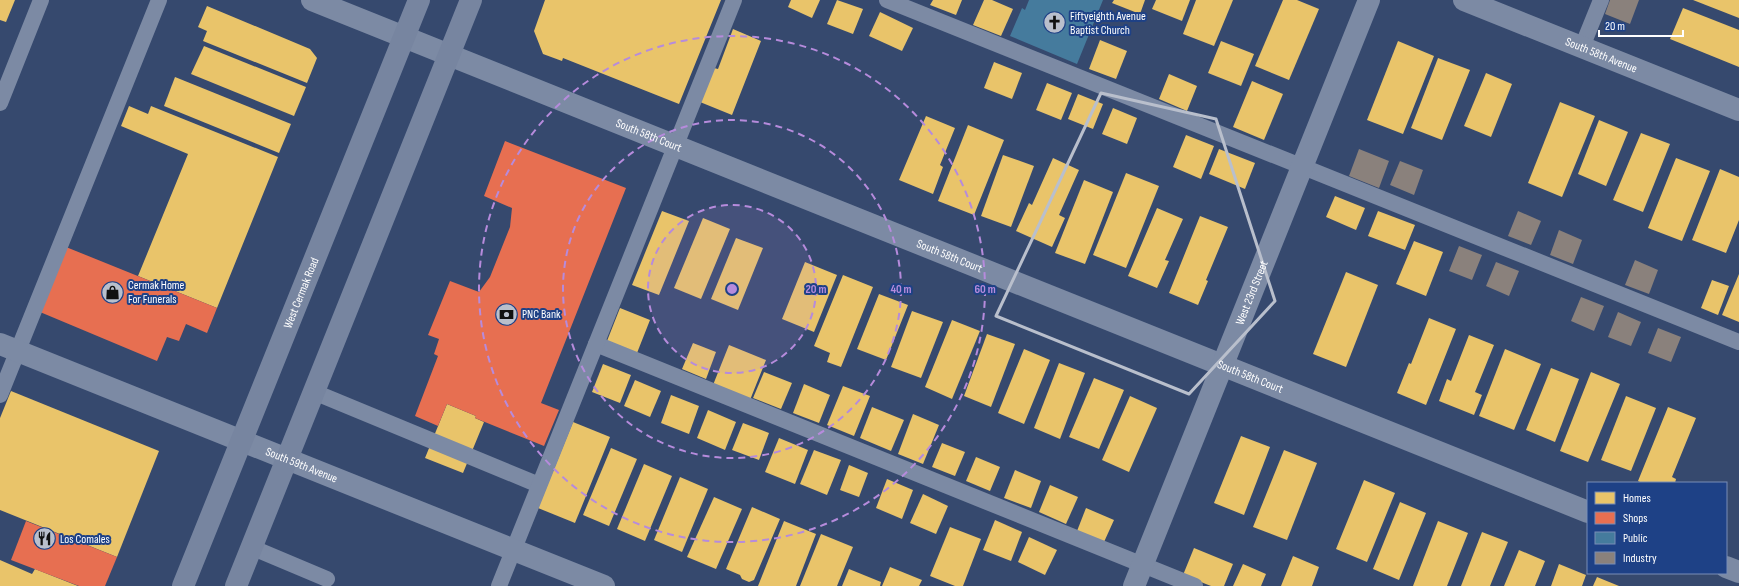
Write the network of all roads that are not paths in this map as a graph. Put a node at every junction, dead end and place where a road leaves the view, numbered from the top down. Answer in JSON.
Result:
{"nodes":[{"id":1,"x":41,"y":0,"type":"edge"},
{"id":2,"x":159,"y":0,"type":"edge"},
{"id":3,"x":312,"y":0,"type":"edge"},
{"id":4,"x":419,"y":0,"type":"edge"},
{"id":5,"x":471,"y":0,"type":"edge"},
{"id":6,"x":734,"y":0,"type":"edge"},
{"id":7,"x":887,"y":0,"type":"edge"},
{"id":8,"x":1369,"y":0,"type":"edge"},
{"id":9,"x":1464,"y":0,"type":"edge"},
{"id":10,"x":1601,"y":0,"type":"edge"},
{"id":11,"x":404,"y":37,"type":"junction"},
{"id":12,"x":1582,"y":47,"type":"junction"},
{"id":13,"x":449,"y":55,"type":"junction"},
{"id":14,"x":0,"y":103,"type":"edge"},
{"id":15,"x":1739,"y":110,"type":"edge"},
{"id":16,"x":675,"y":146,"type":"junction"},
{"id":17,"x":1302,"y":167,"type":"junction"},
{"id":18,"x":1739,"y":342,"type":"edge"},
{"id":19,"x":596,"y":344,"type":"junction"},
{"id":20,"x":9,"y":348,"type":"edge"},
{"id":21,"x":1223,"y":365,"type":"junction"},
{"id":22,"x":314,"y":392,"type":"junction"},
{"id":23,"x":0,"y":395,"type":"edge"},
{"id":24,"x":242,"y":441,"type":"junction"},
{"id":25,"x":287,"y":459,"type":"junction"},
{"id":26,"x":540,"y":485,"type":"junction"},
{"id":27,"x":1587,"y":512,"type":"edge"},
{"id":28,"x":251,"y":547,"type":"junction"},
{"id":29,"x":514,"y":550,"type":"junction"},
{"id":30,"x":1142,"y":565,"type":"junction"},
{"id":31,"x":1727,"y":567,"type":"edge"},
{"id":32,"x":1739,"y":572,"type":"edge"},
{"id":33,"x":327,"y":579,"type":"dead end"},
{"id":34,"x":183,"y":586,"type":"edge"},
{"id":35,"x":236,"y":586,"type":"edge"},
{"id":36,"x":499,"y":586,"type":"edge"},
{"id":37,"x":604,"y":586,"type":"edge"},
{"id":38,"x":1134,"y":586,"type":"edge"},
{"id":39,"x":1195,"y":586,"type":"edge"}],
"edges":[{"from":1,"to":14,"type":"lane"},
{"from":2,"to":20,"type":"lane"},
{"from":3,"to":11,"type":"street","name":"South 58th Court"},
{"from":4,"to":11,"type":"main road","name":"West Cermak Road"},
{"from":5,"to":13,"type":"main road"},
{"from":6,"to":16,"type":"lane"},
{"from":7,"to":17,"type":"lane"},
{"from":8,"to":17,"type":"street","name":"West 23rd Street"},
{"from":9,"to":12,"type":"street","name":"South 58th Avenue"},
{"from":10,"to":12,"type":"lane"},
{"from":11,"to":13,"type":"street","name":"South 58th Court"},
{"from":11,"to":24,"type":"main road","name":"West Cermak Road"},
{"from":12,"to":15,"type":"street","name":"South 58th Avenue"},
{"from":13,"to":16,"type":"street","name":"South 58th Court"},
{"from":13,"to":22,"type":"main road"},
{"from":16,"to":19,"type":"lane"},
{"from":16,"to":21,"type":"street","name":"South 58th Court"},
{"from":17,"to":18,"type":"lane"},
{"from":17,"to":21,"type":"street","name":"West 23rd Street"},
{"from":19,"to":26,"type":"lane"},
{"from":19,"to":30,"type":"lane"},
{"from":20,"to":23,"type":"lane"},
{"from":20,"to":24,"type":"street","name":"South 59th Avenue"},
{"from":21,"to":27,"type":"street","name":"South 58th Court"},
{"from":21,"to":30,"type":"street","name":"West 23rd Street"},
{"from":22,"to":25,"type":"main road"},
{"from":22,"to":26,"type":"lane"},
{"from":24,"to":25,"type":"street","name":"South 59th Avenue"},
{"from":24,"to":34,"type":"main road","name":"West Cermak Road"},
{"from":25,"to":28,"type":"main road"},
{"from":25,"to":29,"type":"street","name":"South 59th Avenue"},
{"from":26,"to":29,"type":"lane"},
{"from":28,"to":33,"type":"lane"},
{"from":28,"to":35,"type":"main road"},
{"from":29,"to":36,"type":"lane"},
{"from":29,"to":37,"type":"street","name":"South 59th Avenue"},
{"from":30,"to":38,"type":"street","name":"West 23rd Street"},
{"from":30,"to":39,"type":"lane"},
{"from":31,"to":32,"type":"street"}]}
